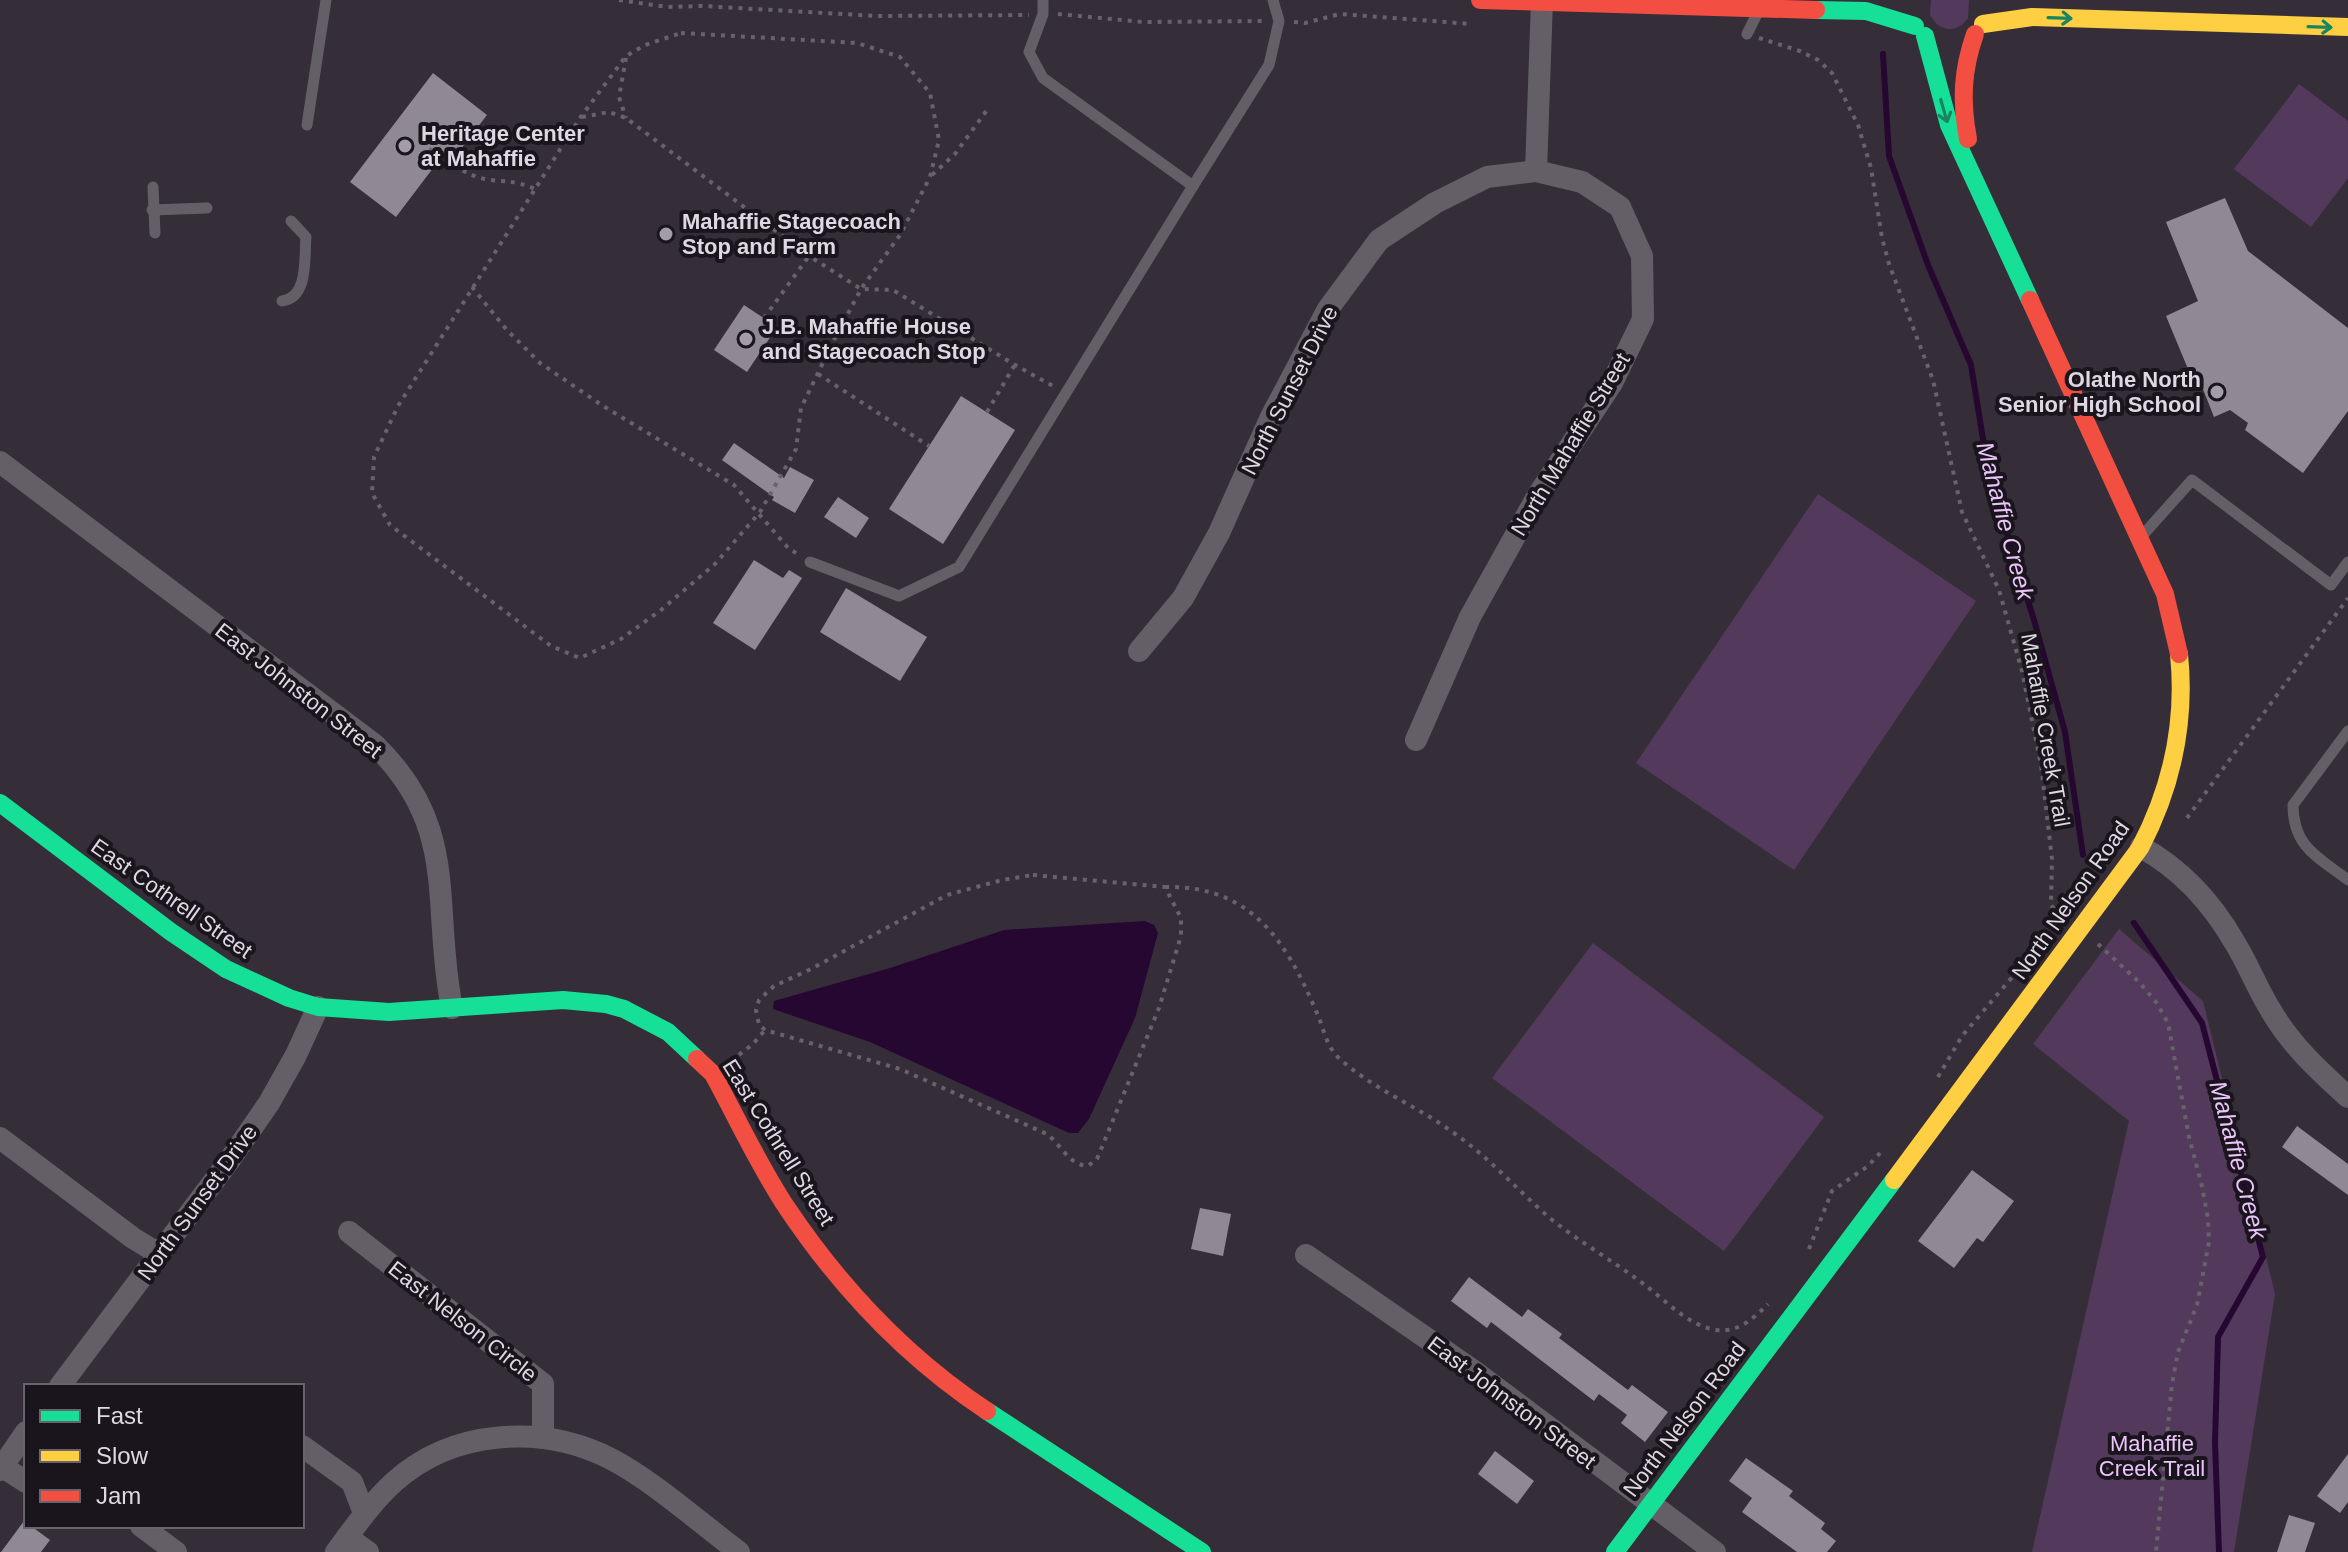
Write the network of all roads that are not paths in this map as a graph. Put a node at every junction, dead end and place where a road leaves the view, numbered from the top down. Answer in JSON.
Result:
{"nodes":[{"id":1,"x":326,"y":0,"type":"edge"},
{"id":2,"x":1043,"y":0,"type":"edge"},
{"id":3,"x":1273,"y":0,"type":"edge"},
{"id":4,"x":1480,"y":0,"type":"edge"},
{"id":5,"x":1909,"y":0,"type":"edge"},
{"id":6,"x":1987,"y":0,"type":"edge"},
{"id":7,"x":1542,"y":1,"type":"edge"},
{"id":8,"x":1760,"y":4,"type":"edge"},
{"id":9,"x":2348,"y":27,"type":"edge"},
{"id":10,"x":1979,"y":29,"type":"junction"},
{"id":11,"x":1920,"y":31,"type":"junction"},
{"id":12,"x":1747,"y":34,"type":"road end"},
{"id":13,"x":307,"y":125,"type":"dead end"},
{"id":14,"x":1536,"y":171,"type":"junction"},
{"id":15,"x":1975,"y":185,"type":"junction"},
{"id":16,"x":1193,"y":186,"type":"junction"},
{"id":17,"x":153,"y":187,"type":"dead end"},
{"id":18,"x":207,"y":208,"type":"dead end"},
{"id":19,"x":152,"y":210,"type":"junction"},
{"id":20,"x":291,"y":221,"type":"dead end"},
{"id":21,"x":155,"y":233,"type":"dead end"},
{"id":22,"x":282,"y":301,"type":"dead end"},
{"id":23,"x":0,"y":462,"type":"edge"},
{"id":24,"x":2140,"y":537,"type":"junction"},
{"id":25,"x":810,"y":562,"type":"road end"},
{"id":26,"x":2348,"y":562,"type":"edge"},
{"id":27,"x":1139,"y":651,"type":"dead end"},
{"id":28,"x":2348,"y":731,"type":"edge"},
{"id":29,"x":1416,"y":740,"type":"dead end"},
{"id":30,"x":0,"y":803,"type":"edge"},
{"id":31,"x":2141,"y":847,"type":"junction"},
{"id":32,"x":2348,"y":880,"type":"edge"},
{"id":33,"x":318,"y":1007,"type":"junction"},
{"id":34,"x":452,"y":1008,"type":"junction"},
{"id":35,"x":2348,"y":1097,"type":"edge"},
{"id":36,"x":0,"y":1138,"type":"edge"},
{"id":37,"x":349,"y":1232,"type":"dead end"},
{"id":38,"x":159,"y":1254,"type":"junction"},
{"id":39,"x":1306,"y":1255,"type":"dead end"},
{"id":40,"x":62,"y":1384,"type":"edge"},
{"id":41,"x":24,"y":1435,"type":"edge"},
{"id":42,"x":543,"y":1438,"type":"junction"},
{"id":43,"x":304,"y":1447,"type":"edge"},
{"id":44,"x":1,"y":1467,"type":"edge"},
{"id":45,"x":24,"y":1481,"type":"edge"},
{"id":46,"x":1650,"y":1505,"type":"junction"},
{"id":47,"x":364,"y":1513,"type":"junction"},
{"id":48,"x":144,"y":1528,"type":"edge"},
{"id":49,"x":342,"y":1544,"type":"edge"},
{"id":50,"x":176,"y":1552,"type":"edge"},
{"id":51,"x":368,"y":1552,"type":"edge"},
{"id":52,"x":739,"y":1552,"type":"edge"},
{"id":53,"x":1202,"y":1552,"type":"edge"},
{"id":54,"x":1615,"y":1552,"type":"edge"},
{"id":55,"x":1715,"y":1552,"type":"edge"}],
"edges":[{"from":1,"to":13,"type":"lane"},
{"from":2,"to":16,"type":"lane"},
{"from":3,"to":16,"type":"lane"},
{"from":4,"to":7,"type":"street"},
{"from":5,"to":11,"type":"street","name":"North Nelson Road"},
{"from":6,"to":10,"type":"street","name":"North Nelson Road"},
{"from":7,"to":8,"type":"street"},
{"from":7,"to":14,"type":"street"},
{"from":8,"to":11,"type":"street"},
{"from":8,"to":12,"type":"lane"},
{"from":10,"to":9,"type":"street","one_way":true},
{"from":10,"to":11,"type":"street"},
{"from":10,"to":15,"type":"street","name":"North Nelson Road"},
{"from":11,"to":15,"type":"street","name":"North Nelson Road","one_way":true},
{"from":14,"to":27,"type":"street","name":"North Sunset Drive"},
{"from":14,"to":29,"type":"street","name":"North Mahaffie Street"},
{"from":15,"to":24,"type":"street","name":"North Nelson Road"},
{"from":16,"to":25,"type":"lane"},
{"from":17,"to":19,"type":"lane"},
{"from":18,"to":19,"type":"lane"},
{"from":19,"to":21,"type":"lane"},
{"from":20,"to":22,"type":"lane"},
{"from":23,"to":34,"type":"street","name":"East Johnston Street"},
{"from":24,"to":26,"type":"lane"},
{"from":24,"to":31,"type":"street","name":"North Nelson Road"},
{"from":28,"to":32,"type":"lane"},
{"from":30,"to":33,"type":"street","name":"East Cothrell Street"},
{"from":31,"to":35,"type":"street"},
{"from":31,"to":46,"type":"street","name":"North Nelson Road"},
{"from":33,"to":34,"type":"street","name":"East Cothrell Street"},
{"from":33,"to":38,"type":"street","name":"North Sunset Drive"},
{"from":34,"to":53,"type":"street","name":"East Cothrell Street"},
{"from":36,"to":38,"type":"street"},
{"from":37,"to":42,"type":"street","name":"East Nelson Circle"},
{"from":38,"to":40,"type":"street","name":"North Sunset Drive"},
{"from":39,"to":46,"type":"street","name":"East Johnston Street"},
{"from":41,"to":44,"type":"street"},
{"from":42,"to":47,"type":"street"},
{"from":42,"to":52,"type":"street"},
{"from":43,"to":47,"type":"street"},
{"from":44,"to":45,"type":"street"},
{"from":46,"to":54,"type":"street","name":"North Nelson Road"},
{"from":46,"to":55,"type":"street","name":"East Johnston Street"},
{"from":47,"to":49,"type":"street"},
{"from":48,"to":50,"type":"street"},
{"from":49,"to":51,"type":"street"}]}
